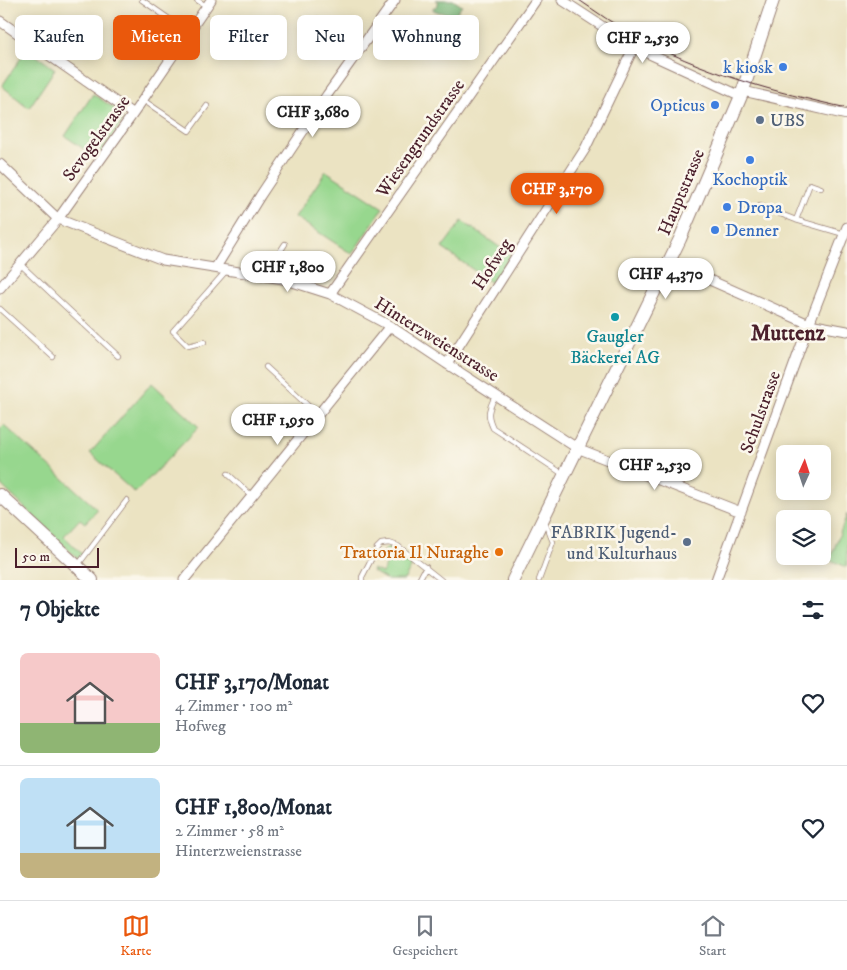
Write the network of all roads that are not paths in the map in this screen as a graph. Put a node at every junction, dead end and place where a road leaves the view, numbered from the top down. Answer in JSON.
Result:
{"nodes":[{"id":1,"x":142,"y":0,"type":"edge"},
{"id":2,"x":197,"y":0,"type":"edge"},
{"id":3,"x":395,"y":0,"type":"edge"},
{"id":4,"x":536,"y":0,"type":"edge"},
{"id":5,"x":562,"y":0,"type":"edge"},
{"id":6,"x":773,"y":0,"type":"edge"},
{"id":7,"x":208,"y":3,"type":"edge"},
{"id":8,"x":164,"y":15,"type":"edge"},
{"id":9,"x":200,"y":15,"type":"edge"},
{"id":10,"x":0,"y":21,"type":"edge"},
{"id":11,"x":363,"y":45,"type":"edge"},
{"id":12,"x":634,"y":47,"type":"junction"},
{"id":13,"x":169,"y":60,"type":"edge"},
{"id":14,"x":352,"y":60,"type":"edge"},
{"id":15,"x":742,"y":93,"type":"junction"},
{"id":16,"x":143,"y":100,"type":"junction"},
{"id":17,"x":207,"y":106,"type":"dead end"},
{"id":18,"x":133,"y":114,"type":"junction"},
{"id":19,"x":847,"y":115,"type":"edge"},
{"id":20,"x":0,"y":164,"type":"edge"},
{"id":21,"x":821,"y":188,"type":"dead end"},
{"id":22,"x":760,"y":206,"type":"dead end"},
{"id":23,"x":58,"y":219,"type":"junction"},
{"id":24,"x":796,"y":220,"type":"junction"},
{"id":25,"x":846,"y":230,"type":"edge"},
{"id":26,"x":285,"y":244,"type":"dead end"},
{"id":27,"x":669,"y":262,"type":"junction"},
{"id":28,"x":20,"y":264,"type":"junction"},
{"id":29,"x":216,"y":267,"type":"junction"},
{"id":30,"x":227,"y":269,"type":"junction"},
{"id":31,"x":264,"y":276,"type":"junction"},
{"id":32,"x":0,"y":288,"type":"edge"},
{"id":33,"x":330,"y":294,"type":"junction"},
{"id":34,"x":0,"y":309,"type":"edge"},
{"id":35,"x":808,"y":324,"type":"junction"},
{"id":36,"x":390,"y":326,"type":"junction"},
{"id":37,"x":847,"y":331,"type":"edge"},
{"id":38,"x":204,"y":342,"type":"dead end"},
{"id":39,"x":118,"y":356,"type":"dead end"},
{"id":40,"x":53,"y":357,"type":"dead end"},
{"id":41,"x":447,"y":364,"type":"junction"},
{"id":42,"x":266,"y":367,"type":"dead end"},
{"id":43,"x":495,"y":396,"type":"junction"},
{"id":44,"x":318,"y":415,"type":"junction"},
{"id":45,"x":577,"y":448,"type":"junction"},
{"id":46,"x":228,"y":474,"type":"dead end"},
{"id":47,"x":564,"y":474,"type":"junction"},
{"id":48,"x":0,"y":495,"type":"edge"},
{"id":49,"x":252,"y":496,"type":"junction"},
{"id":50,"x":127,"y":500,"type":"dead end"},
{"id":51,"x":741,"y":512,"type":"junction"},
{"id":52,"x":543,"y":518,"type":"junction"},
{"id":53,"x":78,"y":566,"type":"junction"},
{"id":54,"x":426,"y":568,"type":"junction"},
{"id":55,"x":92,"y":580,"type":"edge"},
{"id":56,"x":184,"y":580,"type":"edge"},
{"id":57,"x":362,"y":580,"type":"edge"},
{"id":58,"x":419,"y":580,"type":"edge"},
{"id":59,"x":441,"y":580,"type":"edge"},
{"id":60,"x":513,"y":580,"type":"edge"},
{"id":61,"x":539,"y":580,"type":"edge"},
{"id":62,"x":716,"y":580,"type":"edge"}],
"edges":[{"from":1,"to":8,"type":"lane"},
{"from":2,"to":7,"type":"lane"},
{"from":3,"to":11,"type":"street"},
{"from":4,"to":33,"type":"street","name":"Wiesengrundstrasse"},
{"from":5,"to":12,"type":"street"},
{"from":6,"to":15,"type":"street","name":"Hauptstrasse"},
{"from":7,"to":9,"type":"street","name":"Sevogelstrasse"},
{"from":10,"to":18,"type":"street"},
{"from":12,"to":15,"type":"street"},
{"from":12,"to":41,"type":"street","name":"Hofweg"},
{"from":13,"to":16,"type":"street","name":"Sevogelstrasse"},
{"from":14,"to":29,"type":"street"},
{"from":15,"to":19,"type":"street"},
{"from":15,"to":27,"type":"street","name":"Hauptstrasse"},
{"from":16,"to":17,"type":"lane"},
{"from":16,"to":18,"type":"street","name":"Sevogelstrasse"},
{"from":18,"to":23,"type":"street","name":"Sevogelstrasse"},
{"from":20,"to":23,"type":"street","name":"Hinterzweienstrasse"},
{"from":21,"to":24,"type":"lane"},
{"from":22,"to":24,"type":"lane"},
{"from":23,"to":28,"type":"street","name":"Sevogelstrasse"},
{"from":23,"to":29,"type":"street","name":"Hinterzweienstrasse"},
{"from":24,"to":25,"type":"lane"},
{"from":25,"to":35,"type":"street","name":"Schulstrasse"},
{"from":26,"to":31,"type":"lane"},
{"from":27,"to":35,"type":"street"},
{"from":27,"to":45,"type":"street","name":"Hauptstrasse"},
{"from":28,"to":32,"type":"street","name":"Sevogelstrasse"},
{"from":28,"to":39,"type":"lane"},
{"from":29,"to":30,"type":"street","name":"Hinterzweienstrasse"},
{"from":30,"to":31,"type":"street","name":"Hinterzweienstrasse"},
{"from":30,"to":38,"type":"lane"},
{"from":31,"to":33,"type":"street","name":"Hinterzweienstrasse"},
{"from":33,"to":36,"type":"street","name":"Hinterzweienstrasse"},
{"from":34,"to":40,"type":"lane"},
{"from":35,"to":37,"type":"street"},
{"from":35,"to":51,"type":"street","name":"Schulstrasse"},
{"from":36,"to":41,"type":"street","name":"Hinterzweienstrasse"},
{"from":36,"to":44,"type":"street"},
{"from":41,"to":43,"type":"street","name":"Hinterzweienstrasse"},
{"from":42,"to":44,"type":"lane"},
{"from":43,"to":45,"type":"street","name":"Hinterzweienstrasse"},
{"from":43,"to":47,"type":"lane"},
{"from":44,"to":49,"type":"street"},
{"from":45,"to":47,"type":"street","name":"Hauptstrasse"},
{"from":45,"to":51,"type":"street","name":"Hinterzweienstrasse"},
{"from":46,"to":49,"type":"lane"},
{"from":47,"to":52,"type":"street","name":"Hauptstrasse"},
{"from":48,"to":53,"type":"street"},
{"from":49,"to":56,"type":"street"},
{"from":50,"to":53,"type":"lane"},
{"from":51,"to":62,"type":"street","name":"Schulstrasse"},
{"from":52,"to":60,"type":"street","name":"Hauptstrasse"},
{"from":52,"to":61,"type":"lane"},
{"from":53,"to":55,"type":"street"},
{"from":54,"to":57,"type":"lane"},
{"from":54,"to":58,"type":"lane"},
{"from":54,"to":59,"type":"lane"}]}
